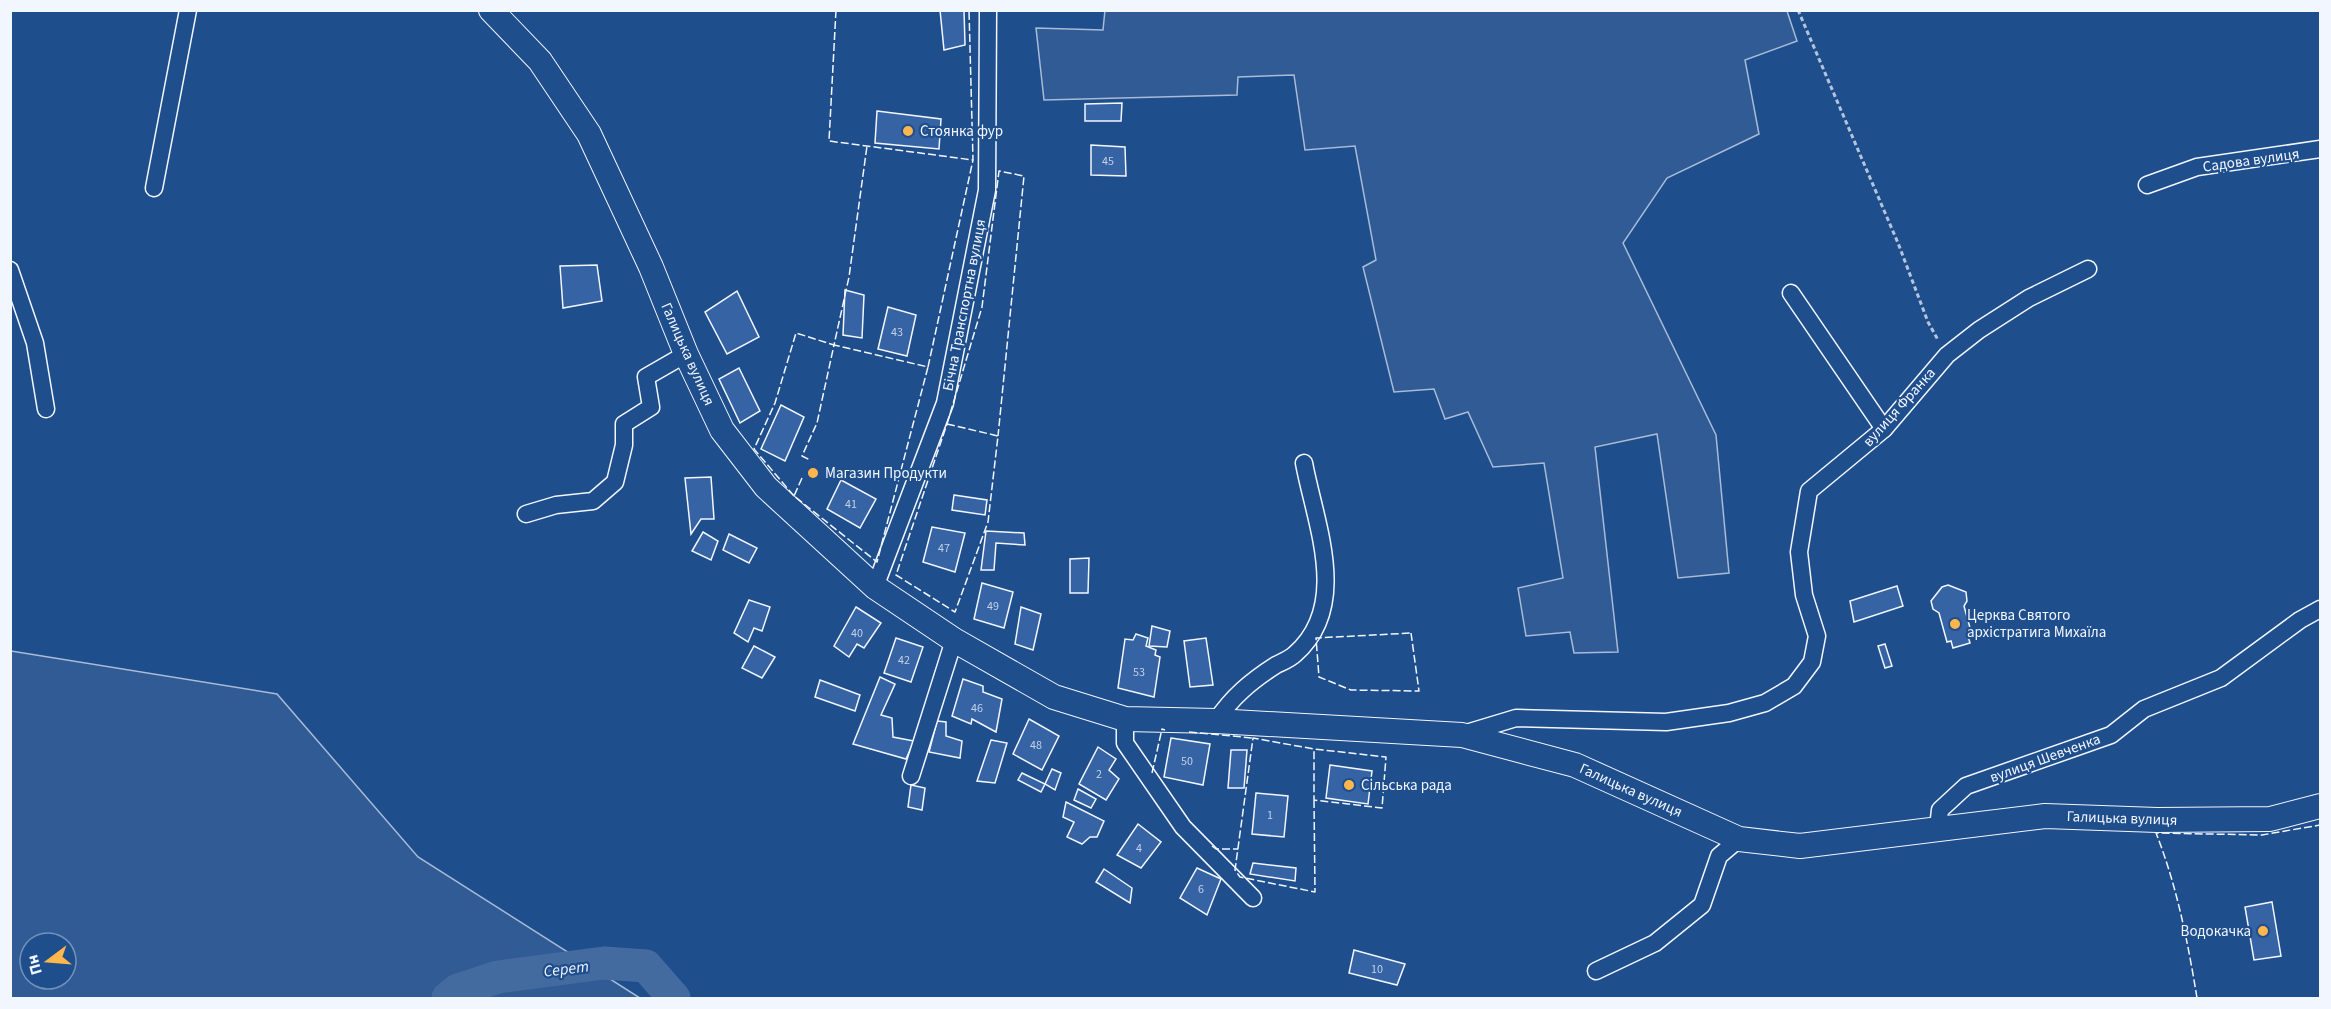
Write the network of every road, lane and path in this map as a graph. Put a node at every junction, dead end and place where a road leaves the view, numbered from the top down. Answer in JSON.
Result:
{"nodes":[{"id":1,"x":188,"y":10,"type":"edge"},
{"id":2,"x":491,"y":10,"type":"edge"},
{"id":3,"x":988,"y":10,"type":"edge"},
{"id":4,"x":1798,"y":10,"type":"edge"},
{"id":5,"x":2320,"y":149,"type":"edge"},
{"id":6,"x":2147,"y":185,"type":"dead end"},
{"id":7,"x":154,"y":188,"type":"dead end"},
{"id":8,"x":2088,"y":269,"type":"dead end"},
{"id":9,"x":10,"y":270,"type":"edge"},
{"id":10,"x":1791,"y":293,"type":"dead end"},
{"id":11,"x":686,"y":354,"type":"junction"},
{"id":12,"x":1947,"y":355,"type":"junction"},
{"id":13,"x":46,"y":409,"type":"dead end"},
{"id":14,"x":1884,"y":429,"type":"junction"},
{"id":15,"x":1304,"y":463,"type":"dead end"},
{"id":16,"x":526,"y":514,"type":"dead end"},
{"id":17,"x":875,"y":587,"type":"junction"},
{"id":18,"x":2320,"y":609,"type":"edge"},
{"id":19,"x":954,"y":640,"type":"junction"},
{"id":20,"x":1125,"y":719,"type":"junction"},
{"id":21,"x":1216,"y":721,"type":"junction"},
{"id":22,"x":1462,"y":735,"type":"junction"},
{"id":23,"x":911,"y":776,"type":"dead end"},
{"id":24,"x":2320,"y":806,"type":"edge"},
{"id":25,"x":1938,"y":828,"type":"junction"},
{"id":26,"x":1739,"y":839,"type":"junction"},
{"id":27,"x":1252,"y":898,"type":"dead end"},
{"id":28,"x":1596,"y":971,"type":"dead end"}],
"edges":[{"from":1,"to":7,"type":"street"},
{"from":2,"to":11,"type":"main road","name":"Галицька вулиця"},
{"from":3,"to":17,"type":"street","name":"Бічна Транспортна вулиця"},
{"from":4,"to":12,"type":"path"},
{"from":5,"to":6,"type":"street","name":"Садова вулиця"},
{"from":8,"to":12,"type":"street","name":"вулиця Франка"},
{"from":9,"to":13,"type":"street"},
{"from":10,"to":14,"type":"street"},
{"from":11,"to":16,"type":"street"},
{"from":11,"to":17,"type":"main road","name":"Галицька вулиця"},
{"from":12,"to":14,"type":"street","name":"вулиця Франка"},
{"from":14,"to":22,"type":"street","name":"вулиця Франка"},
{"from":15,"to":21,"type":"street"},
{"from":17,"to":19,"type":"main road","name":"Галицька вулиця"},
{"from":18,"to":25,"type":"street","name":"вулиця Шевченка"},
{"from":19,"to":20,"type":"main road","name":"Галицька вулиця"},
{"from":19,"to":23,"type":"street"},
{"from":20,"to":21,"type":"main road","name":"Галицька вулиця"},
{"from":20,"to":27,"type":"street"},
{"from":21,"to":22,"type":"main road","name":"Галицька вулиця"},
{"from":22,"to":26,"type":"main road","name":"Галицька вулиця"},
{"from":24,"to":25,"type":"main road","name":"Галицька вулиця"},
{"from":25,"to":26,"type":"main road","name":"Галицька вулиця"},
{"from":26,"to":28,"type":"street"}]}
